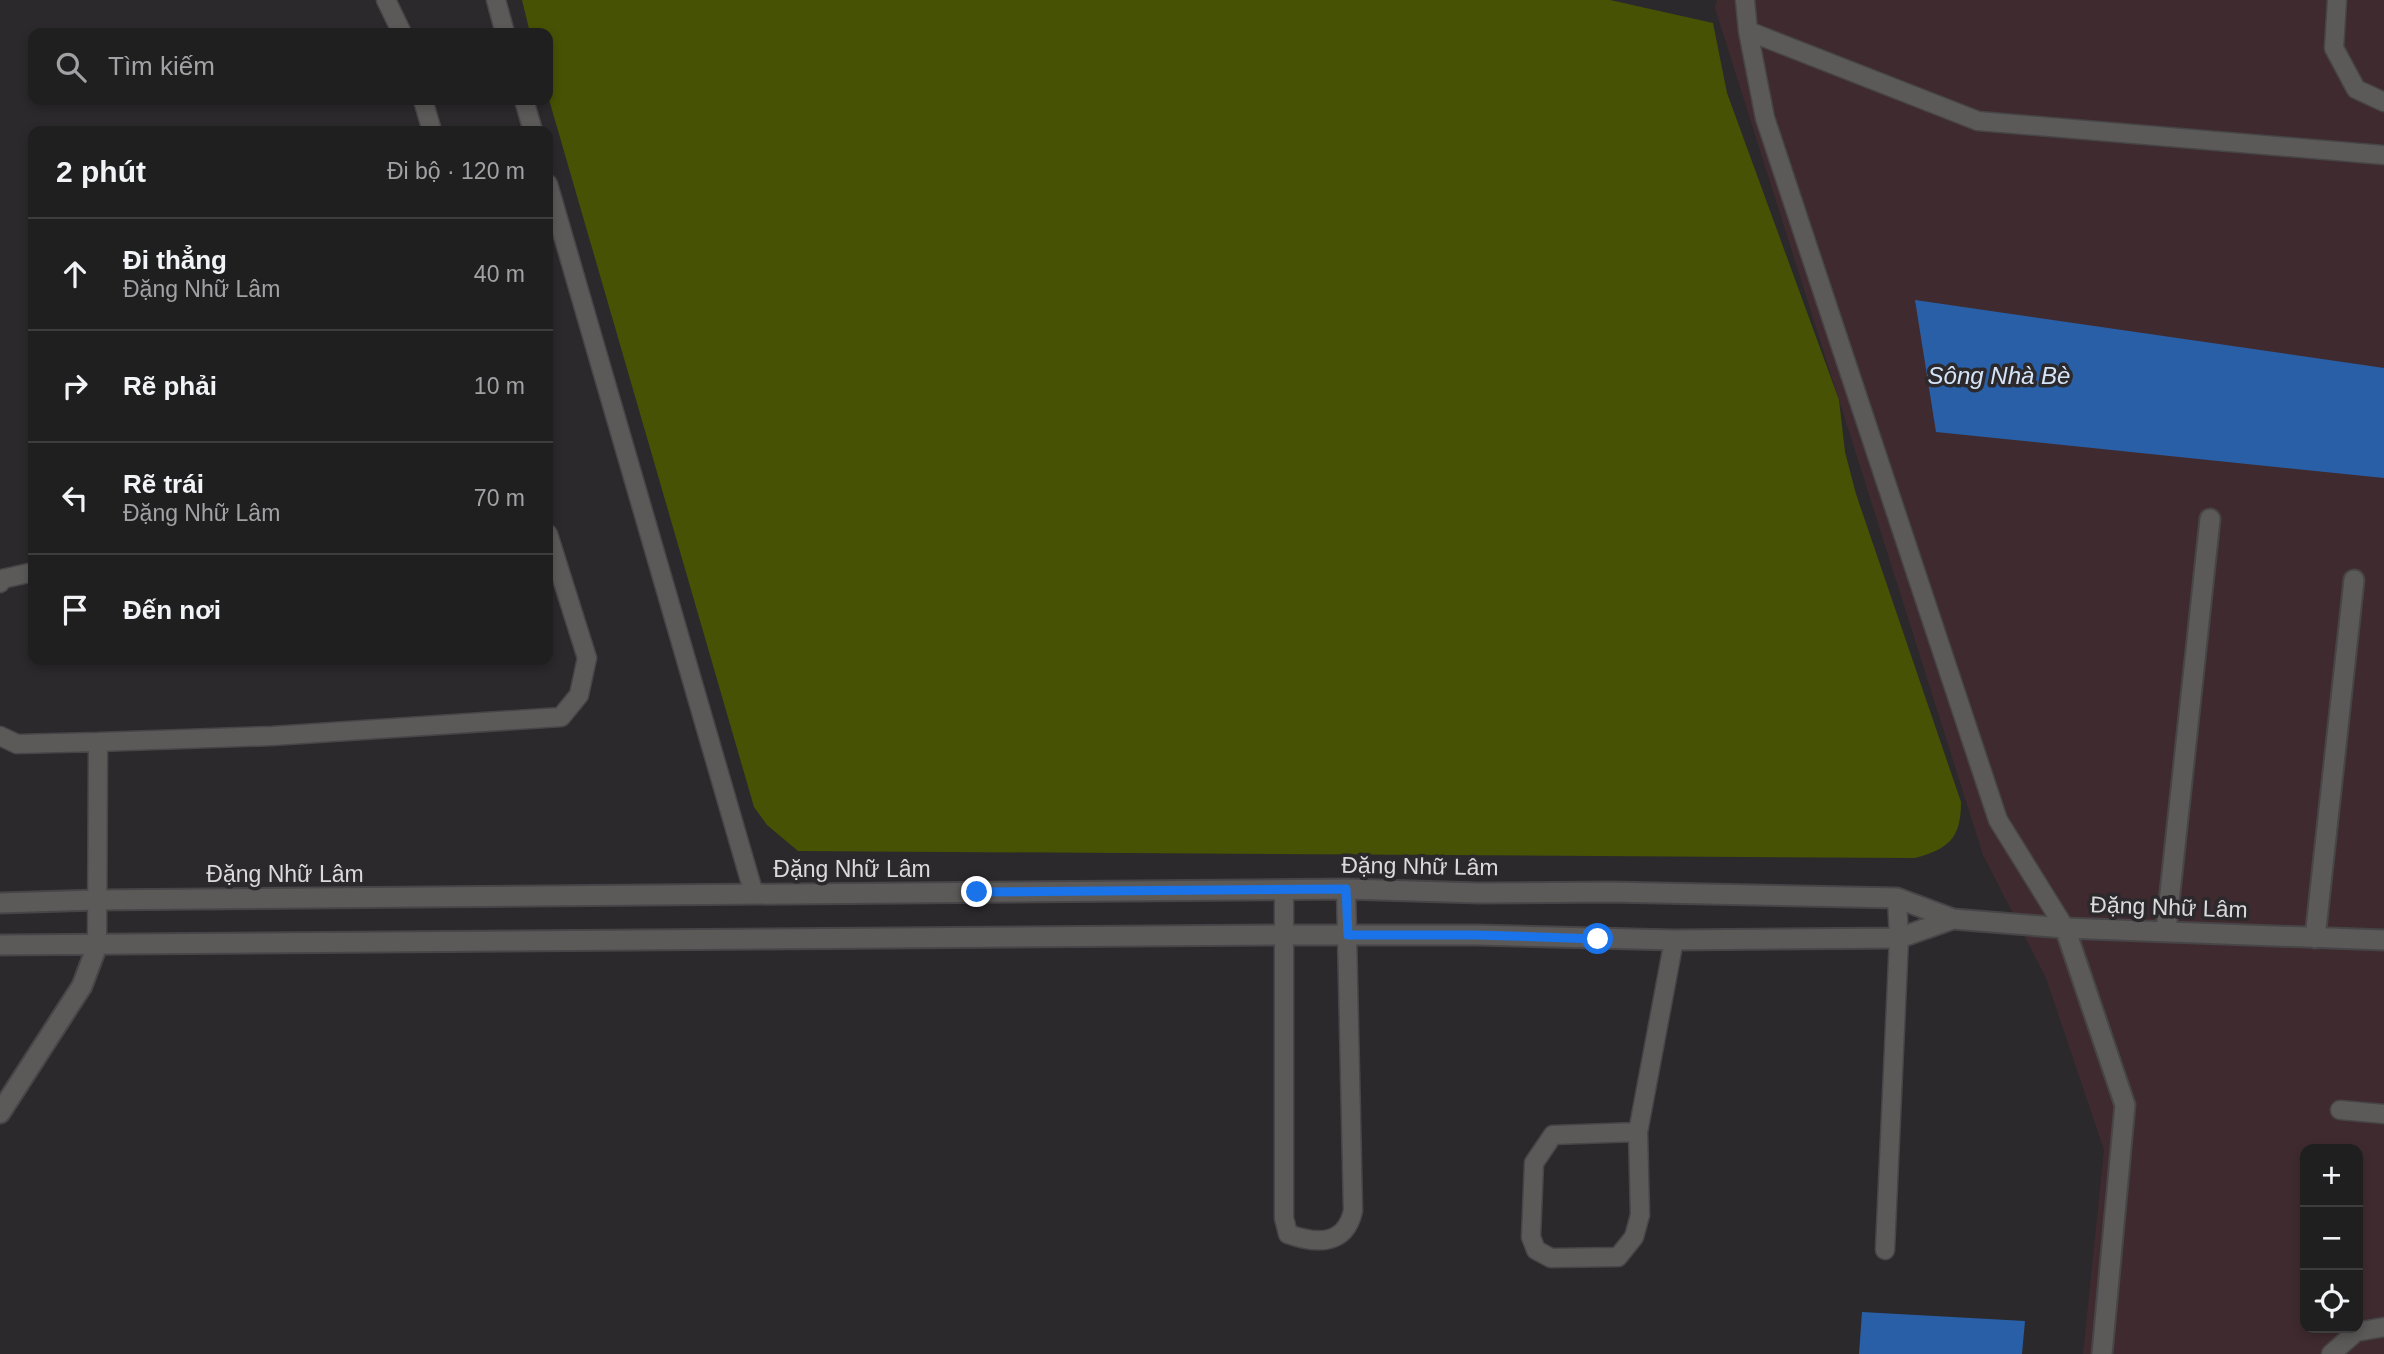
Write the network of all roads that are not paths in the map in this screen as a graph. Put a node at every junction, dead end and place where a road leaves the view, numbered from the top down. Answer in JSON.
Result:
{"nodes":[{"id":1,"x":386,"y":0,"type":"edge"},
{"id":2,"x":496,"y":0,"type":"edge"},
{"id":3,"x":1745,"y":0,"type":"edge"},
{"id":4,"x":2337,"y":0,"type":"edge"},
{"id":5,"x":400,"y":28,"type":"edge"},
{"id":6,"x":504,"y":28,"type":"edge"},
{"id":7,"x":1748,"y":31,"type":"junction"},
{"id":8,"x":2384,"y":102,"type":"edge"},
{"id":9,"x":424,"y":105,"type":"edge"},
{"id":10,"x":525,"y":105,"type":"edge"},
{"id":11,"x":431,"y":126,"type":"edge"},
{"id":12,"x":532,"y":126,"type":"edge"},
{"id":13,"x":2384,"y":155,"type":"edge"},
{"id":14,"x":553,"y":201,"type":"edge"},
{"id":15,"x":2210,"y":519,"type":"dead end"},
{"id":16,"x":553,"y":550,"type":"edge"},
{"id":17,"x":28,"y":573,"type":"edge"},
{"id":18,"x":2354,"y":580,"type":"dead end"},
{"id":19,"x":0,"y":583,"type":"edge"},
{"id":20,"x":0,"y":736,"type":"edge"},
{"id":21,"x":98,"y":742,"type":"junction"},
{"id":22,"x":1346,"y":889,"type":"junction"},
{"id":23,"x":1284,"y":890,"type":"junction"},
{"id":24,"x":754,"y":894,"type":"junction"},
{"id":25,"x":1897,"y":898,"type":"junction"},
{"id":26,"x":96,"y":900,"type":"junction"},
{"id":27,"x":0,"y":903,"type":"edge"},
{"id":28,"x":1953,"y":919,"type":"junction"},
{"id":29,"x":2066,"y":928,"type":"junction"},
{"id":30,"x":2166,"y":930,"type":"junction"},
{"id":31,"x":1285,"y":935,"type":"junction"},
{"id":32,"x":1348,"y":935,"type":"junction"},
{"id":33,"x":1899,"y":937,"type":"junction"},
{"id":34,"x":2315,"y":938,"type":"junction"},
{"id":35,"x":1674,"y":940,"type":"junction"},
{"id":36,"x":2384,"y":940,"type":"edge"},
{"id":37,"x":0,"y":945,"type":"edge"},
{"id":38,"x":97,"y":946,"type":"junction"},
{"id":39,"x":2340,"y":1110,"type":"dead end"},
{"id":40,"x":0,"y":1113,"type":"edge"},
{"id":41,"x":2384,"y":1114,"type":"edge"},
{"id":42,"x":1638,"y":1132,"type":"junction"},
{"id":43,"x":1885,"y":1250,"type":"dead end"},
{"id":44,"x":2384,"y":1327,"type":"edge"},
{"id":45,"x":2102,"y":1354,"type":"edge"},
{"id":46,"x":2331,"y":1354,"type":"edge"}],
"edges":[{"from":1,"to":5,"type":"lane"},
{"from":2,"to":6,"type":"lane"},
{"from":3,"to":7,"type":"lane"},
{"from":4,"to":8,"type":"lane"},
{"from":7,"to":13,"type":"lane"},
{"from":7,"to":29,"type":"lane"},
{"from":9,"to":11,"type":"lane"},
{"from":10,"to":12,"type":"lane"},
{"from":14,"to":24,"type":"lane"},
{"from":15,"to":30,"type":"street"},
{"from":16,"to":21,"type":"lane"},
{"from":17,"to":19,"type":"lane"},
{"from":18,"to":34,"type":"street"},
{"from":20,"to":21,"type":"lane"},
{"from":21,"to":26,"type":"lane"},
{"from":22,"to":23,"type":"street","name":"Đặng Nhữ Lâm"},
{"from":22,"to":25,"type":"street","name":"Đặng Nhữ Lâm"},
{"from":22,"to":32,"type":"lane"},
{"from":23,"to":24,"type":"street","name":"Đặng Nhữ Lâm"},
{"from":23,"to":31,"type":"lane"},
{"from":24,"to":26,"type":"street","name":"Đặng Nhữ Lâm"},
{"from":25,"to":28,"type":"street","name":"Đặng Nhữ Lâm"},
{"from":25,"to":33,"type":"lane"},
{"from":26,"to":27,"type":"street","name":"Đặng Nhữ Lâm"},
{"from":26,"to":38,"type":"lane"},
{"from":28,"to":29,"type":"street","name":"Đặng Nhữ Lâm"},
{"from":28,"to":33,"type":"street","name":"Đặng Nhữ Lâm"},
{"from":29,"to":30,"type":"street","name":"Đặng Nhữ Lâm"},
{"from":29,"to":45,"type":"street"},
{"from":30,"to":34,"type":"street","name":"Đặng Nhữ Lâm"},
{"from":31,"to":32,"type":"street","name":"Đặng Nhữ Lâm"},
{"from":31,"to":32,"type":"lane"},
{"from":31,"to":38,"type":"street","name":"Đặng Nhữ Lâm"},
{"from":32,"to":35,"type":"street","name":"Đặng Nhữ Lâm"},
{"from":33,"to":35,"type":"street","name":"Đặng Nhữ Lâm"},
{"from":33,"to":43,"type":"lane"},
{"from":34,"to":36,"type":"street","name":"Đặng Nhữ Lâm"},
{"from":35,"to":42,"type":"lane"},
{"from":37,"to":38,"type":"street","name":"Đặng Nhữ Lâm"},
{"from":38,"to":40,"type":"street"},
{"from":39,"to":41,"type":"lane"},
{"from":42,"to":42,"type":"lane"},
{"from":44,"to":46,"type":"lane"}]}
